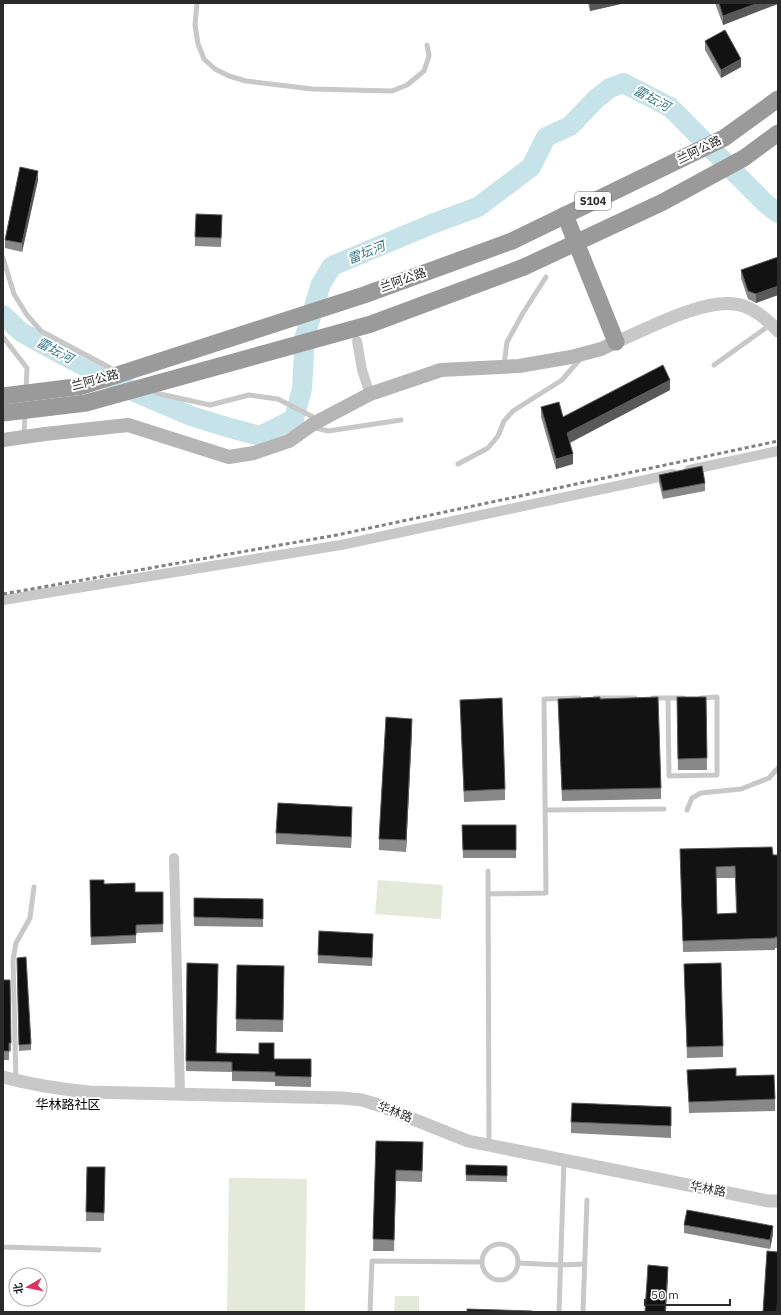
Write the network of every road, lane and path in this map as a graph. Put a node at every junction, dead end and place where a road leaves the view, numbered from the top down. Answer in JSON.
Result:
{"nodes":[{"id":1,"x":197,"y":3,"type":"edge"},
{"id":2,"x":427,"y":44,"type":"dead end"},
{"id":3,"x":778,"y":99,"type":"edge"},
{"id":4,"x":778,"y":133,"type":"edge"},
{"id":5,"x":565,"y":215,"type":"junction"},
{"id":6,"x":577,"y":243,"type":"junction"},
{"id":7,"x":3,"y":258,"type":"edge"},
{"id":8,"x":546,"y":277,"type":"dead end"},
{"id":9,"x":775,"y":328,"type":"edge"},
{"id":10,"x":3,"y":337,"type":"edge"},
{"id":11,"x":357,"y":341,"type":"dead end"},
{"id":12,"x":616,"y":342,"type":"junction"},
{"id":13,"x":586,"y":353,"type":"junction"},
{"id":14,"x":714,"y":365,"type":"dead end"},
{"id":15,"x":504,"y":366,"type":"junction"},
{"id":16,"x":127,"y":377,"type":"dead end"},
{"id":17,"x":140,"y":384,"type":"dead end"},
{"id":18,"x":370,"y":394,"type":"junction"},
{"id":19,"x":3,"y":396,"type":"edge"},
{"id":20,"x":26,"y":399,"type":"dead end"},
{"id":21,"x":25,"y":406,"type":"dead end"},
{"id":22,"x":3,"y":414,"type":"edge"},
{"id":23,"x":401,"y":420,"type":"dead end"},
{"id":24,"x":315,"y":423,"type":"junction"},
{"id":25,"x":24,"y":437,"type":"junction"},
{"id":26,"x":3,"y":440,"type":"edge"},
{"id":27,"x":778,"y":451,"type":"edge"},
{"id":28,"x":458,"y":464,"type":"dead end"},
{"id":29,"x":3,"y":600,"type":"edge"},
{"id":30,"x":583,"y":698,"type":"edge"},
{"id":31,"x":590,"y":698,"type":"edge"},
{"id":32,"x":668,"y":698,"type":"junction"},
{"id":33,"x":689,"y":698,"type":"edge"},
{"id":34,"x":696,"y":698,"type":"edge"},
{"id":35,"x":778,"y":768,"type":"edge"},
{"id":36,"x":545,"y":810,"type":"junction"},
{"id":37,"x":664,"y":810,"type":"dead end"},
{"id":38,"x":687,"y":810,"type":"dead end"},
{"id":39,"x":174,"y":858,"type":"dead end"},
{"id":40,"x":488,"y":871,"type":"dead end"},
{"id":41,"x":34,"y":887,"type":"dead end"},
{"id":42,"x":488,"y":894,"type":"junction"},
{"id":43,"x":3,"y":1077,"type":"edge"},
{"id":44,"x":16,"y":1081,"type":"junction"},
{"id":45,"x":180,"y":1094,"type":"junction"},
{"id":46,"x":489,"y":1146,"type":"junction"},
{"id":47,"x":564,"y":1161,"type":"junction"},
{"id":48,"x":587,"y":1200,"type":"dead end"},
{"id":49,"x":778,"y":1202,"type":"edge"},
{"id":50,"x":3,"y":1247,"type":"edge"},
{"id":51,"x":99,"y":1250,"type":"dead end"},
{"id":52,"x":481,"y":1262,"type":"junction"},
{"id":53,"x":518,"y":1263,"type":"junction"},
{"id":54,"x":584,"y":1264,"type":"junction"},
{"id":55,"x":561,"y":1265,"type":"junction"},
{"id":56,"x":370,"y":1312,"type":"edge"},
{"id":57,"x":559,"y":1312,"type":"edge"},
{"id":58,"x":583,"y":1312,"type":"edge"}],
"edges":[{"from":1,"to":2,"type":"lane"},
{"from":3,"to":5,"type":"highway","name":"兰阿公路","number":"S104"},
{"from":4,"to":6,"type":"highway","name":"兰阿公路","number":"S104"},
{"from":5,"to":6,"type":"highway"},
{"from":5,"to":19,"type":"highway","name":"兰阿公路","number":"S104","bridge":true},
{"from":6,"to":12,"type":"highway"},
{"from":6,"to":22,"type":"highway","name":"兰阿公路","number":"S104","bridge":true},
{"from":7,"to":16,"type":"lane"},
{"from":8,"to":15,"type":"lane"},
{"from":9,"to":12,"type":"street"},
{"from":9,"to":14,"type":"lane"},
{"from":10,"to":20,"type":"lane"},
{"from":11,"to":18,"type":"street"},
{"from":12,"to":13,"type":"main road"},
{"from":13,"to":15,"type":"main road"},
{"from":13,"to":28,"type":"lane"},
{"from":15,"to":18,"type":"main road"},
{"from":17,"to":24,"type":"lane"},
{"from":18,"to":24,"type":"main road"},
{"from":21,"to":25,"type":"lane"},
{"from":23,"to":24,"type":"lane"},
{"from":24,"to":25,"type":"main road"},
{"from":25,"to":26,"type":"main road"},
{"from":27,"to":29,"type":"street"},
{"from":30,"to":36,"type":"lane"},
{"from":31,"to":32,"type":"lane"},
{"from":32,"to":33,"type":"lane"},
{"from":32,"to":34,"type":"lane"},
{"from":35,"to":38,"type":"lane"},
{"from":36,"to":37,"type":"lane"},
{"from":36,"to":42,"type":"lane"},
{"from":39,"to":45,"type":"street"},
{"from":40,"to":42,"type":"lane"},
{"from":41,"to":44,"type":"lane"},
{"from":42,"to":46,"type":"lane"},
{"from":43,"to":44,"type":"street","name":"华林路"},
{"from":44,"to":45,"type":"street","name":"华林路"},
{"from":45,"to":46,"type":"street","name":"华林路"},
{"from":46,"to":47,"type":"street","name":"华林路"},
{"from":47,"to":49,"type":"street","name":"华林路"},
{"from":47,"to":55,"type":"lane"},
{"from":48,"to":54,"type":"lane"},
{"from":50,"to":51,"type":"lane"},
{"from":52,"to":53,"type":"lane"},
{"from":52,"to":53,"type":"lane"},
{"from":52,"to":56,"type":"lane"},
{"from":53,"to":55,"type":"lane"},
{"from":54,"to":55,"type":"lane"},
{"from":54,"to":58,"type":"lane"},
{"from":55,"to":57,"type":"lane"}]}
